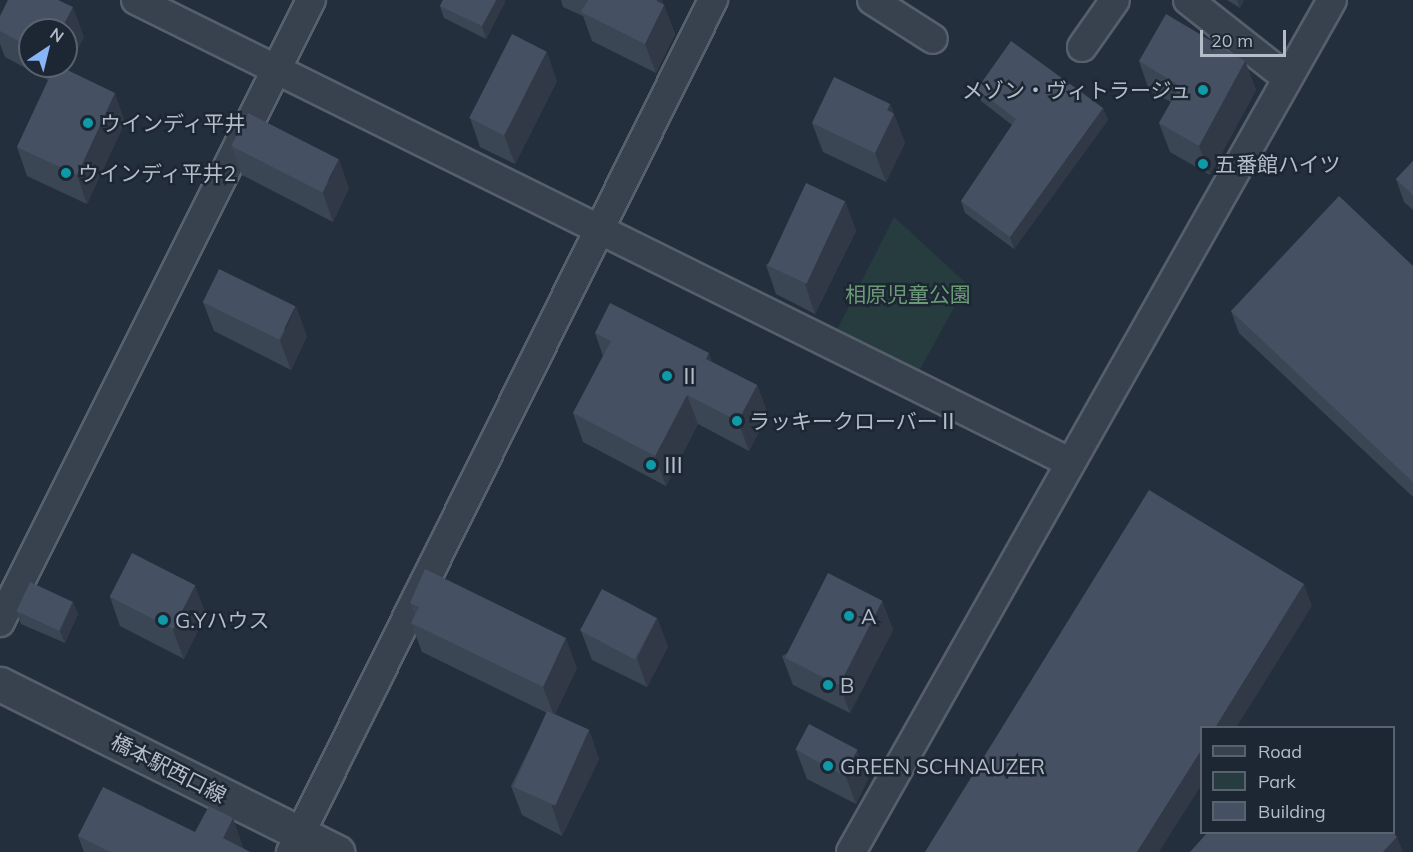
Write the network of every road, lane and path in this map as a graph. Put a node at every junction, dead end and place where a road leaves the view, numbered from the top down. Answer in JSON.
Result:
{"nodes":[{"id":1,"x":136,"y":0,"type":"edge"},
{"id":2,"x":311,"y":0,"type":"edge"},
{"id":3,"x":713,"y":0,"type":"edge"},
{"id":4,"x":872,"y":0,"type":"edge"},
{"id":5,"x":1115,"y":0,"type":"edge"},
{"id":6,"x":1188,"y":0,"type":"edge"},
{"id":7,"x":1332,"y":0,"type":"edge"},
{"id":8,"x":933,"y":39,"type":"dead end"},
{"id":9,"x":1082,"y":47,"type":"dead end"},
{"id":10,"x":274,"y":69,"type":"junction"},
{"id":11,"x":1287,"y":78,"type":"junction"},
{"id":12,"x":599,"y":229,"type":"junction"},
{"id":13,"x":1069,"y":462,"type":"junction"},
{"id":14,"x":0,"y":622,"type":"edge"},
{"id":15,"x":0,"y":684,"type":"edge"},
{"id":16,"x":295,"y":843,"type":"edge"},
{"id":17,"x":337,"y":852,"type":"edge"},
{"id":18,"x":851,"y":852,"type":"edge"}],
"edges":[{"from":1,"to":10,"type":"street"},
{"from":2,"to":10,"type":"street"},
{"from":3,"to":12,"type":"street"},
{"from":4,"to":8,"type":"street"},
{"from":5,"to":9,"type":"street"},
{"from":6,"to":11,"type":"street"},
{"from":7,"to":11,"type":"street"},
{"from":10,"to":12,"type":"street"},
{"from":10,"to":14,"type":"street"},
{"from":11,"to":13,"type":"street"},
{"from":12,"to":13,"type":"street"},
{"from":12,"to":16,"type":"street"},
{"from":13,"to":18,"type":"street"},
{"from":15,"to":16,"type":"street","name":"橋本駅西口線"},
{"from":16,"to":17,"type":"street","name":"橋本駅西口線"}]}
